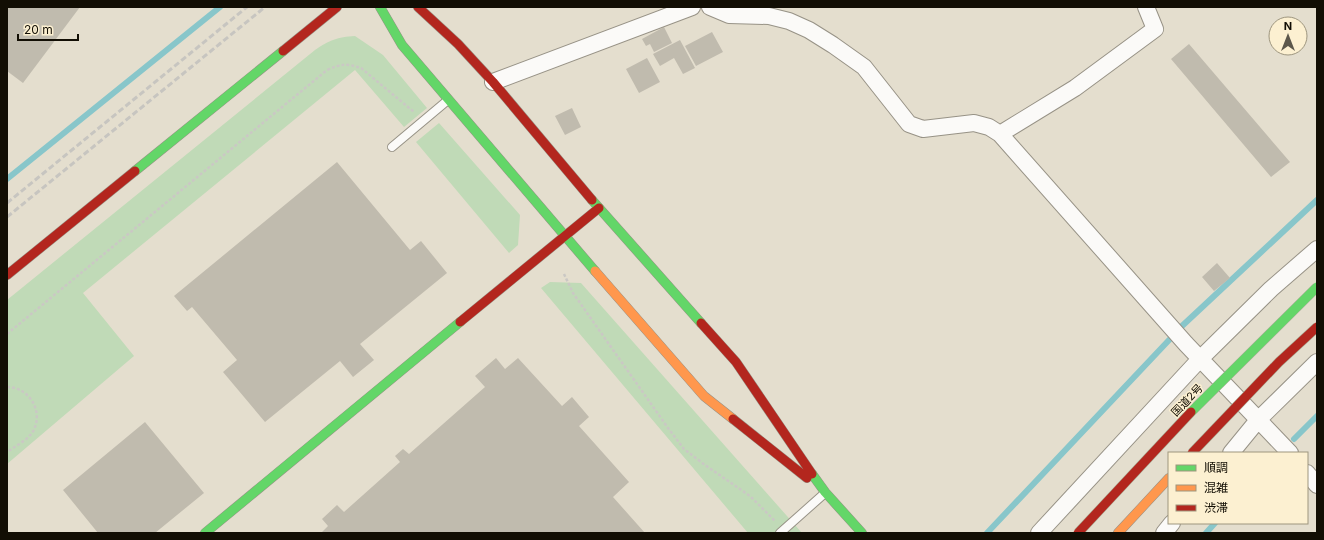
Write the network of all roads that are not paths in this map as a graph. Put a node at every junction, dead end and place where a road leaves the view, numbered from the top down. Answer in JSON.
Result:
{"nodes":[{"id":1,"x":337,"y":7,"type":"edge"},
{"id":2,"x":380,"y":7,"type":"edge"},
{"id":3,"x":418,"y":7,"type":"edge"},
{"id":4,"x":692,"y":7,"type":"edge"},
{"id":5,"x":710,"y":7,"type":"edge"},
{"id":6,"x":1146,"y":7,"type":"edge"},
{"id":7,"x":493,"y":82,"type":"junction"},
{"id":8,"x":448,"y":100,"type":"junction"},
{"id":9,"x":1000,"y":134,"type":"junction"},
{"id":10,"x":392,"y":147,"type":"dead end"},
{"id":11,"x":599,"y":208,"type":"junction"},
{"id":12,"x":564,"y":236,"type":"junction"},
{"id":13,"x":1317,"y":249,"type":"edge"},
{"id":14,"x":7,"y":275,"type":"edge"},
{"id":15,"x":1317,"y":287,"type":"edge"},
{"id":16,"x":1317,"y":327,"type":"edge"},
{"id":17,"x":1200,"y":359,"type":"junction"},
{"id":18,"x":1317,"y":362,"type":"edge"},
{"id":19,"x":1258,"y":420,"type":"junction"},
{"id":20,"x":1193,"y":452,"type":"edge"},
{"id":21,"x":1232,"y":452,"type":"edge"},
{"id":22,"x":1289,"y":452,"type":"edge"},
{"id":23,"x":1308,"y":474,"type":"edge"},
{"id":24,"x":1168,"y":479,"type":"edge"},
{"id":25,"x":1317,"y":485,"type":"edge"},
{"id":26,"x":825,"y":492,"type":"junction"},
{"id":27,"x":1171,"y":524,"type":"edge"},
{"id":28,"x":782,"y":532,"type":"edge"},
{"id":29,"x":205,"y":533,"type":"edge"},
{"id":30,"x":862,"y":533,"type":"edge"},
{"id":31,"x":1039,"y":533,"type":"edge"},
{"id":32,"x":1078,"y":533,"type":"edge"},
{"id":33,"x":1118,"y":533,"type":"edge"},
{"id":34,"x":1164,"y":533,"type":"edge"}],
"edges":[{"from":1,"to":14,"type":"main road"},
{"from":2,"to":8,"type":"main road"},
{"from":3,"to":7,"type":"main road"},
{"from":4,"to":7,"type":"street"},
{"from":5,"to":9,"type":"street"},
{"from":6,"to":9,"type":"street"},
{"from":7,"to":11,"type":"main road"},
{"from":8,"to":10,"type":"lane"},
{"from":8,"to":12,"type":"main road"},
{"from":9,"to":17,"type":"street"},
{"from":11,"to":12,"type":"main road"},
{"from":11,"to":26,"type":"main road"},
{"from":12,"to":26,"type":"main road"},
{"from":12,"to":29,"type":"main road"},
{"from":13,"to":17,"type":"street"},
{"from":15,"to":32,"type":"main road","name":"国道2号","bridge":true},
{"from":16,"to":20,"type":"main road","bridge":true},
{"from":17,"to":19,"type":"street"},
{"from":17,"to":31,"type":"street"},
{"from":18,"to":19,"type":"street"},
{"from":19,"to":21,"type":"street"},
{"from":19,"to":22,"type":"street"},
{"from":23,"to":25,"type":"street"},
{"from":24,"to":33,"type":"main road"},
{"from":26,"to":28,"type":"lane"},
{"from":26,"to":30,"type":"main road"},
{"from":27,"to":34,"type":"street"}]}
